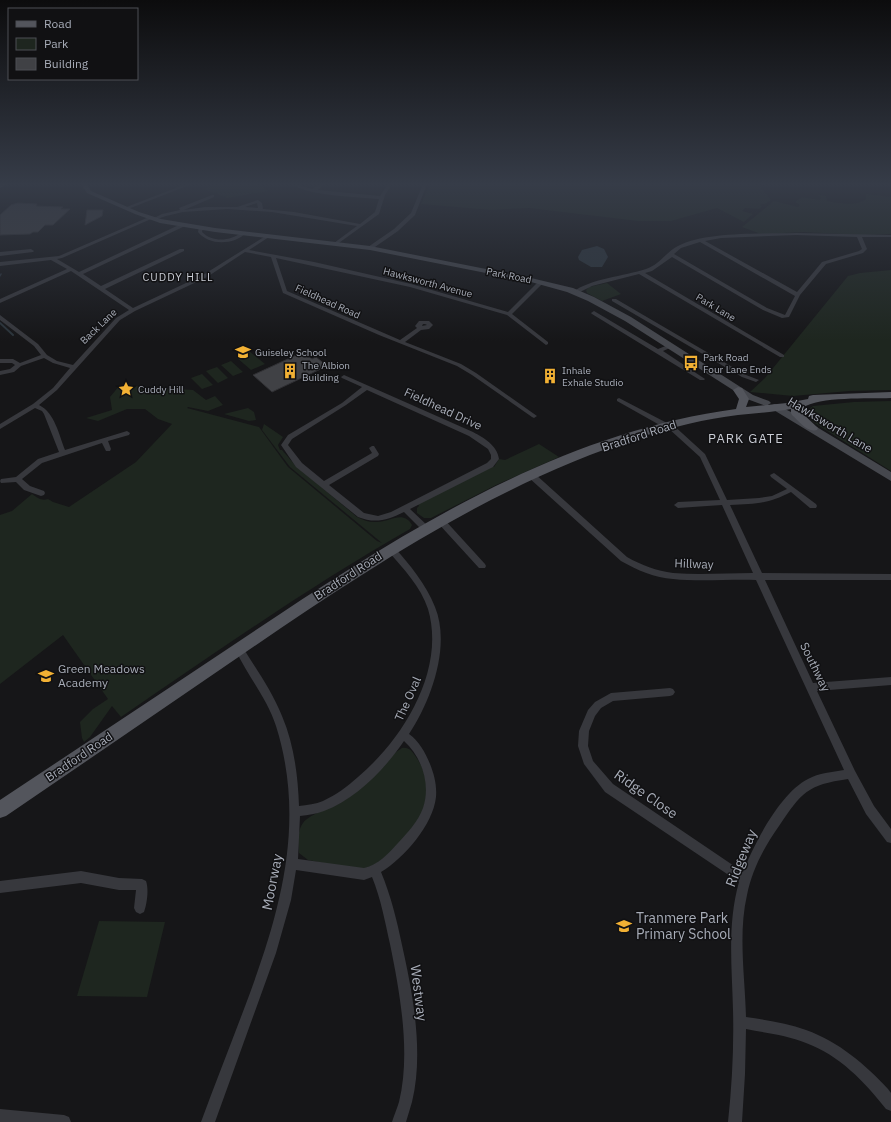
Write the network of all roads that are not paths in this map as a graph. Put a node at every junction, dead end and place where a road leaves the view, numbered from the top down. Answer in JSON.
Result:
{"nodes":[{"id":1,"x":109,"y":236,"type":"edge"},
{"id":2,"x":159,"y":236,"type":"edge"},
{"id":3,"x":267,"y":236,"type":"edge"},
{"id":4,"x":270,"y":236,"type":"edge"},
{"id":5,"x":346,"y":236,"type":"edge"},
{"id":6,"x":387,"y":236,"type":"edge"},
{"id":7,"x":725,"y":236,"type":"edge"},
{"id":8,"x":859,"y":236,"type":"edge"},
{"id":9,"x":700,"y":240,"type":"junction"},
{"id":10,"x":336,"y":244,"type":"junction"},
{"id":11,"x":370,"y":248,"type":"junction"},
{"id":12,"x":182,"y":250,"type":"dead end"},
{"id":13,"x":31,"y":251,"type":"dead end"},
{"id":14,"x":247,"y":251,"type":"junction"},
{"id":15,"x":0,"y":254,"type":"edge"},
{"id":16,"x":671,"y":254,"type":"junction"},
{"id":17,"x":273,"y":256,"type":"junction"},
{"id":18,"x":52,"y":258,"type":"junction"},
{"id":19,"x":0,"y":264,"type":"edge"},
{"id":20,"x":71,"y":269,"type":"junction"},
{"id":21,"x":641,"y":273,"type":"junction"},
{"id":22,"x":79,"y":274,"type":"junction"},
{"id":23,"x":541,"y":282,"type":"junction"},
{"id":24,"x":100,"y":289,"type":"junction"},
{"id":25,"x":576,"y":292,"type":"junction"},
{"id":26,"x":798,"y":295,"type":"junction"},
{"id":27,"x":614,"y":300,"type":"dead end"},
{"id":28,"x":0,"y":301,"type":"edge"},
{"id":29,"x":133,"y":310,"type":"junction"},
{"id":30,"x":594,"y":313,"type":"dead end"},
{"id":31,"x":509,"y":314,"type":"junction"},
{"id":32,"x":638,"y":314,"type":"junction"},
{"id":33,"x":0,"y":317,"type":"edge"},
{"id":34,"x":628,"y":319,"type":"junction"},
{"id":35,"x":420,"y":328,"type":"dead end"},
{"id":36,"x":401,"y":342,"type":"junction"},
{"id":37,"x":546,"y":343,"type":"dead end"},
{"id":38,"x":670,"y":346,"type":"junction"},
{"id":39,"x":658,"y":351,"type":"junction"},
{"id":40,"x":45,"y":356,"type":"junction"},
{"id":41,"x":782,"y":356,"type":"dead end"},
{"id":42,"x":0,"y":361,"type":"edge"},
{"id":43,"x":719,"y":362,"type":"junction"},
{"id":44,"x":19,"y":365,"type":"junction"},
{"id":45,"x":73,"y":367,"type":"junction"},
{"id":46,"x":705,"y":368,"type":"junction"},
{"id":47,"x":0,"y":373,"type":"edge"},
{"id":48,"x":344,"y":377,"type":"dead end"},
{"id":49,"x":702,"y":379,"type":"dead end"},
{"id":50,"x":756,"y":380,"type":"dead end"},
{"id":51,"x":366,"y":387,"type":"junction"},
{"id":52,"x":738,"y":390,"type":"junction"},
{"id":53,"x":891,"y":395,"type":"edge"},
{"id":54,"x":820,"y":398,"type":"junction"},
{"id":55,"x":619,"y":400,"type":"dead end"},
{"id":56,"x":803,"y":403,"type":"junction"},
{"id":57,"x":35,"y":405,"type":"junction"},
{"id":58,"x":770,"y":405,"type":"junction"},
{"id":59,"x":736,"y":410,"type":"junction"},
{"id":60,"x":534,"y":416,"type":"dead end"},
{"id":61,"x":668,"y":426,"type":"junction"},
{"id":62,"x":0,"y":427,"type":"edge"},
{"id":63,"x":813,"y":428,"type":"junction"},
{"id":64,"x":127,"y":433,"type":"dead end"},
{"id":65,"x":104,"y":440,"type":"junction"},
{"id":66,"x":372,"y":448,"type":"dead end"},
{"id":67,"x":108,"y":449,"type":"dead end"},
{"id":68,"x":63,"y":452,"type":"junction"},
{"id":69,"x":531,"y":475,"type":"junction"},
{"id":70,"x":774,"y":475,"type":"dead end"},
{"id":71,"x":891,"y":477,"type":"edge"},
{"id":72,"x":18,"y":479,"type":"junction"},
{"id":73,"x":4,"y":481,"type":"dead end"},
{"id":74,"x":323,"y":485,"type":"junction"},
{"id":75,"x":792,"y":489,"type":"junction"},
{"id":76,"x":41,"y":493,"type":"dead end"},
{"id":77,"x":724,"y":503,"type":"junction"},
{"id":78,"x":678,"y":505,"type":"dead end"},
{"id":79,"x":813,"y":506,"type":"dead end"},
{"id":80,"x":405,"y":508,"type":"junction"},
{"id":81,"x":440,"y":520,"type":"junction"},
{"id":82,"x":426,"y":529,"type":"junction"},
{"id":83,"x":391,"y":549,"type":"junction"},
{"id":84,"x":482,"y":566,"type":"dead end"},
{"id":85,"x":758,"y":577,"type":"junction"},
{"id":86,"x":891,"y":577,"type":"edge"},
{"id":87,"x":239,"y":649,"type":"junction"},
{"id":88,"x":891,"y":681,"type":"edge"},
{"id":89,"x":811,"y":687,"type":"junction"},
{"id":90,"x":670,"y":692,"type":"dead end"},
{"id":91,"x":404,"y":736,"type":"junction"},
{"id":92,"x":851,"y":774,"type":"junction"},
{"id":93,"x":0,"y":810,"type":"edge"},
{"id":94,"x":295,"y":812,"type":"junction"},
{"id":95,"x":891,"y":838,"type":"edge"},
{"id":96,"x":292,"y":864,"type":"junction"},
{"id":97,"x":374,"y":870,"type":"junction"},
{"id":98,"x":745,"y":880,"type":"junction"},
{"id":99,"x":0,"y":887,"type":"edge"},
{"id":100,"x":140,"y":908,"type":"dead end"},
{"id":101,"x":740,"y":1022,"type":"junction"},
{"id":102,"x":891,"y":1104,"type":"edge"},
{"id":103,"x":0,"y":1116,"type":"edge"},
{"id":104,"x":64,"y":1122,"type":"edge"},
{"id":105,"x":208,"y":1122,"type":"edge"},
{"id":106,"x":399,"y":1122,"type":"edge"},
{"id":107,"x":735,"y":1122,"type":"edge"}],
"edges":[{"from":1,"to":18,"type":"street"},
{"from":2,"to":22,"type":"street"},
{"from":3,"to":14,"type":"street","name":"Back Lane"},
{"from":4,"to":10,"type":"main road","name":"Park Road"},
{"from":5,"to":10,"type":"street"},
{"from":6,"to":11,"type":"street"},
{"from":7,"to":9,"type":"street"},
{"from":8,"to":26,"type":"street"},
{"from":9,"to":16,"type":"street"},
{"from":9,"to":26,"type":"street"},
{"from":10,"to":11,"type":"main road","name":"Park Road"},
{"from":11,"to":23,"type":"main road","name":"Park Road"},
{"from":12,"to":24,"type":"street"},
{"from":13,"to":15,"type":"street"},
{"from":14,"to":17,"type":"street"},
{"from":14,"to":29,"type":"street","name":"Back Lane"},
{"from":16,"to":21,"type":"street"},
{"from":16,"to":26,"type":"street"},
{"from":17,"to":31,"type":"street","name":"Hawksworth Avenue"},
{"from":17,"to":36,"type":"street","name":"Fieldhead Road"},
{"from":18,"to":19,"type":"street"},
{"from":18,"to":20,"type":"street"},
{"from":20,"to":22,"type":"street"},
{"from":20,"to":28,"type":"street"},
{"from":21,"to":25,"type":"street"},
{"from":21,"to":41,"type":"street","name":"Park Lane"},
{"from":22,"to":24,"type":"street"},
{"from":23,"to":25,"type":"main road","name":"Park Road"},
{"from":23,"to":31,"type":"street"},
{"from":24,"to":29,"type":"street"},
{"from":25,"to":34,"type":"main road","name":"Park Road"},
{"from":27,"to":32,"type":"street"},
{"from":29,"to":45,"type":"street","name":"Back Lane"},
{"from":30,"to":39,"type":"street"},
{"from":31,"to":37,"type":"street","name":"Hawksworth Avenue"},
{"from":32,"to":34,"type":"street"},
{"from":32,"to":43,"type":"street"},
{"from":33,"to":40,"type":"street"},
{"from":34,"to":38,"type":"main road","name":"Park Road"},
{"from":35,"to":36,"type":"street"},
{"from":36,"to":60,"type":"street","name":"Fieldhead Road"},
{"from":38,"to":39,"type":"street"},
{"from":38,"to":46,"type":"main road","name":"Park Road"},
{"from":39,"to":49,"type":"street"},
{"from":40,"to":44,"type":"street"},
{"from":40,"to":45,"type":"street"},
{"from":42,"to":44,"type":"street"},
{"from":43,"to":46,"type":"street"},
{"from":43,"to":50,"type":"street"},
{"from":44,"to":47,"type":"street"},
{"from":45,"to":57,"type":"street","name":"Back Lane"},
{"from":46,"to":52,"type":"main road","name":"Park Road"},
{"from":48,"to":51,"type":"street","name":"Fieldhead Drive"},
{"from":51,"to":74,"type":"street","name":"Fieldhead Drive"},
{"from":51,"to":80,"type":"street","name":"Fieldhead Drive"},
{"from":52,"to":58,"type":"main road","name":"Park Road"},
{"from":52,"to":59,"type":"main road"},
{"from":53,"to":54,"type":"main road"},
{"from":54,"to":56,"type":"main road"},
{"from":54,"to":58,"type":"main road"},
{"from":55,"to":61,"type":"street","name":"Southway"},
{"from":56,"to":58,"type":"main road"},
{"from":56,"to":63,"type":"main road"},
{"from":57,"to":62,"type":"street","name":"Back Lane"},
{"from":57,"to":68,"type":"street"},
{"from":58,"to":59,"type":"main road","name":"Bradford Road"},
{"from":58,"to":63,"type":"main road","name":"Hawksworth Lane"},
{"from":59,"to":61,"type":"main road","name":"Bradford Road"},
{"from":61,"to":69,"type":"main road","name":"Bradford Road"},
{"from":61,"to":77,"type":"street","name":"Southway"},
{"from":63,"to":71,"type":"main road","name":"Hawksworth Lane"},
{"from":64,"to":65,"type":"street"},
{"from":65,"to":67,"type":"street"},
{"from":65,"to":68,"type":"street"},
{"from":66,"to":74,"type":"street"},
{"from":68,"to":72,"type":"street"},
{"from":69,"to":81,"type":"main road","name":"Bradford Road"},
{"from":69,"to":85,"type":"street","name":"Hillway"},
{"from":70,"to":75,"type":"street"},
{"from":72,"to":73,"type":"street"},
{"from":72,"to":76,"type":"street"},
{"from":74,"to":80,"type":"street","name":"Fieldhead Drive"},
{"from":75,"to":77,"type":"street"},
{"from":75,"to":79,"type":"street"},
{"from":77,"to":78,"type":"street"},
{"from":77,"to":85,"type":"street","name":"Southway"},
{"from":80,"to":82,"type":"street"},
{"from":81,"to":82,"type":"main road","name":"Bradford Road"},
{"from":81,"to":84,"type":"street"},
{"from":82,"to":83,"type":"main road","name":"Bradford Road"},
{"from":83,"to":87,"type":"main road","name":"Bradford Road"},
{"from":83,"to":91,"type":"street","name":"The Oval"},
{"from":85,"to":86,"type":"street","name":"Hillway"},
{"from":85,"to":89,"type":"street","name":"Southway"},
{"from":87,"to":93,"type":"main road","name":"Bradford Road"},
{"from":87,"to":94,"type":"street","name":"Moorway"},
{"from":88,"to":89,"type":"street"},
{"from":89,"to":92,"type":"street","name":"Southway"},
{"from":90,"to":98,"type":"street","name":"Ridge Close"},
{"from":91,"to":94,"type":"street","name":"The Oval"},
{"from":91,"to":97,"type":"street"},
{"from":92,"to":95,"type":"street","name":"Southway"},
{"from":92,"to":98,"type":"street","name":"Ridgeway"},
{"from":94,"to":96,"type":"street","name":"Moorway"},
{"from":96,"to":97,"type":"street"},
{"from":96,"to":105,"type":"street","name":"Moorway"},
{"from":97,"to":106,"type":"street","name":"Westway"},
{"from":98,"to":101,"type":"street","name":"Ridgeway"},
{"from":99,"to":100,"type":"street"},
{"from":101,"to":102,"type":"street"},
{"from":101,"to":107,"type":"street","name":"Ridgeway"},
{"from":103,"to":104,"type":"street"}]}
